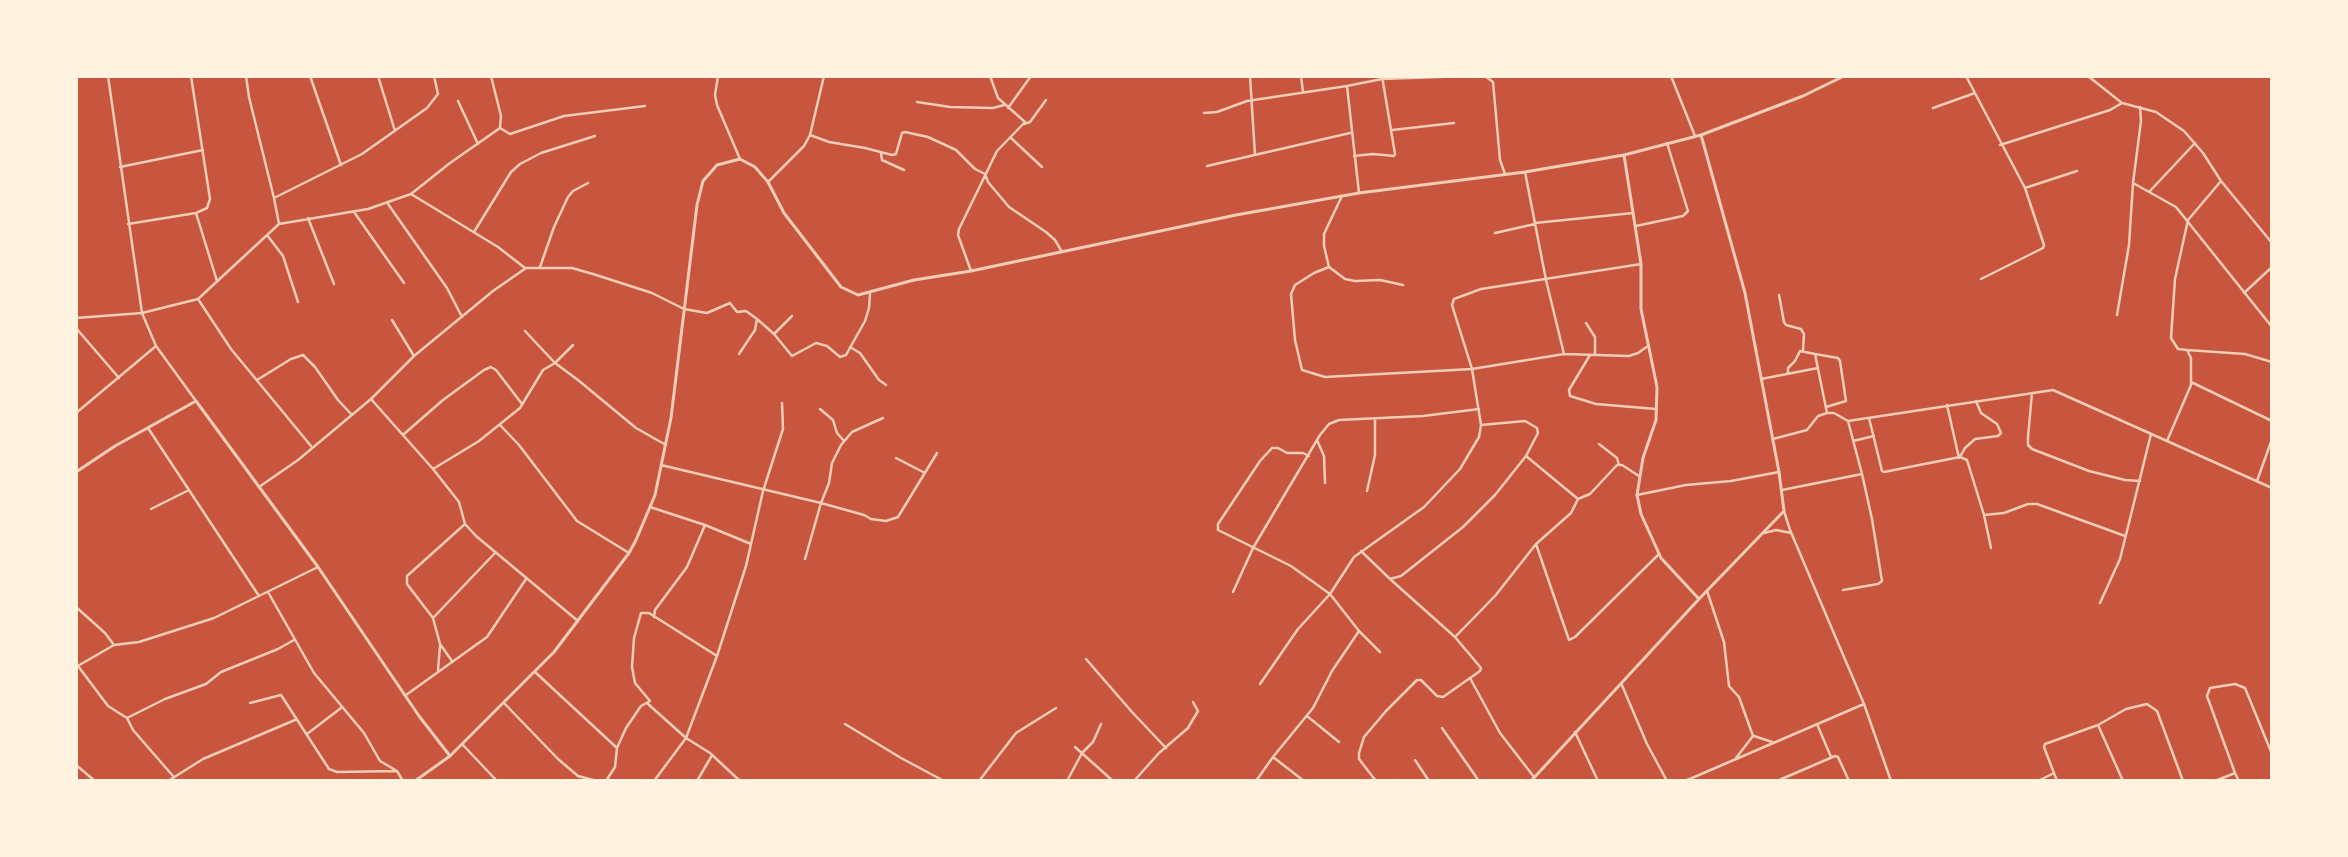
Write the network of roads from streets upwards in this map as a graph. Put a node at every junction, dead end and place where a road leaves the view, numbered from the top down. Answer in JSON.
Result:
{"nodes":[{"id":1,"x":108,"y":76,"type":"edge"},
{"id":2,"x":192,"y":76,"type":"edge"},
{"id":3,"x":246,"y":76,"type":"edge"},
{"id":4,"x":310,"y":76,"type":"edge"},
{"id":5,"x":378,"y":76,"type":"edge"},
{"id":6,"x":434,"y":76,"type":"edge"},
{"id":7,"x":491,"y":76,"type":"edge"},
{"id":8,"x":718,"y":76,"type":"edge"},
{"id":9,"x":825,"y":76,"type":"edge"},
{"id":10,"x":990,"y":76,"type":"edge"},
{"id":11,"x":1031,"y":76,"type":"edge"},
{"id":12,"x":1250,"y":76,"type":"edge"},
{"id":13,"x":1301,"y":76,"type":"edge"},
{"id":14,"x":1468,"y":76,"type":"edge"},
{"id":15,"x":1485,"y":76,"type":"edge"},
{"id":16,"x":1671,"y":76,"type":"edge"},
{"id":17,"x":1844,"y":76,"type":"edge"},
{"id":18,"x":1966,"y":76,"type":"edge"},
{"id":19,"x":2088,"y":76,"type":"edge"},
{"id":20,"x":1382,"y":78,"type":"edge"},
{"id":21,"x":1346,"y":86,"type":"junction"},
{"id":22,"x":1303,"y":92,"type":"junction"},
{"id":23,"x":1975,"y":93,"type":"junction"},
{"id":24,"x":1046,"y":100,"type":"dead end"},
{"id":25,"x":458,"y":101,"type":"dead end"},
{"id":26,"x":1252,"y":101,"type":"junction"},
{"id":27,"x":917,"y":102,"type":"dead end"},
{"id":28,"x":2122,"y":103,"type":"junction"},
{"id":29,"x":1004,"y":105,"type":"junction"},
{"id":30,"x":645,"y":106,"type":"dead end"},
{"id":31,"x":1008,"y":108,"type":"junction"},
{"id":32,"x":1933,"y":108,"type":"dead end"},
{"id":33,"x":2140,"y":108,"type":"junction"},
{"id":34,"x":1204,"y":114,"type":"dead end"},
{"id":35,"x":1454,"y":123,"type":"dead end"},
{"id":36,"x":1024,"y":124,"type":"junction"},
{"id":37,"x":500,"y":128,"type":"junction"},
{"id":38,"x":1392,"y":130,"type":"junction"},
{"id":39,"x":395,"y":131,"type":"junction"},
{"id":40,"x":1350,"y":133,"type":"junction"},
{"id":41,"x":810,"y":134,"type":"junction"},
{"id":42,"x":1700,"y":135,"type":"junction"},
{"id":43,"x":595,"y":136,"type":"dead end"},
{"id":44,"x":1696,"y":136,"type":"junction"},
{"id":45,"x":1011,"y":138,"type":"junction"},
{"id":46,"x":1667,"y":143,"type":"junction"},
{"id":47,"x":2195,"y":143,"type":"junction"},
{"id":48,"x":478,"y":144,"type":"junction"},
{"id":49,"x":2000,"y":145,"type":"junction"},
{"id":50,"x":203,"y":150,"type":"junction"},
{"id":51,"x":881,"y":153,"type":"junction"},
{"id":52,"x":1255,"y":155,"type":"junction"},
{"id":53,"x":1624,"y":155,"type":"junction"},
{"id":54,"x":1354,"y":156,"type":"junction"},
{"id":55,"x":740,"y":159,"type":"junction"},
{"id":56,"x":340,"y":165,"type":"junction"},
{"id":57,"x":1207,"y":166,"type":"dead end"},
{"id":58,"x":120,"y":167,"type":"junction"},
{"id":59,"x":1042,"y":167,"type":"dead end"},
{"id":60,"x":904,"y":170,"type":"dead end"},
{"id":61,"x":2077,"y":171,"type":"dead end"},
{"id":62,"x":1525,"y":172,"type":"junction"},
{"id":63,"x":985,"y":174,"type":"junction"},
{"id":64,"x":1506,"y":175,"type":"junction"},
{"id":65,"x":2221,"y":181,"type":"junction"},
{"id":66,"x":768,"y":182,"type":"junction"},
{"id":67,"x":588,"y":183,"type":"dead end"},
{"id":68,"x":2133,"y":183,"type":"junction"},
{"id":69,"x":2025,"y":188,"type":"junction"},
{"id":70,"x":2150,"y":191,"type":"junction"},
{"id":71,"x":411,"y":194,"type":"junction"},
{"id":72,"x":1359,"y":194,"type":"junction"},
{"id":73,"x":274,"y":198,"type":"junction"},
{"id":74,"x":1340,"y":198,"type":"junction"},
{"id":75,"x":388,"y":204,"type":"junction"},
{"id":76,"x":196,"y":212,"type":"junction"},
{"id":77,"x":354,"y":212,"type":"junction"},
{"id":78,"x":1634,"y":213,"type":"junction"},
{"id":79,"x":308,"y":218,"type":"junction"},
{"id":80,"x":2188,"y":220,"type":"junction"},
{"id":81,"x":128,"y":224,"type":"junction"},
{"id":82,"x":278,"y":224,"type":"junction"},
{"id":83,"x":1535,"y":224,"type":"junction"},
{"id":84,"x":1636,"y":226,"type":"junction"},
{"id":85,"x":474,"y":233,"type":"junction"},
{"id":86,"x":1495,"y":233,"type":"dead end"},
{"id":87,"x":267,"y":234,"type":"junction"},
{"id":88,"x":2272,"y":242,"type":"edge"},
{"id":89,"x":1062,"y":252,"type":"junction"},
{"id":90,"x":1641,"y":264,"type":"junction"},
{"id":91,"x":540,"y":267,"type":"junction"},
{"id":92,"x":1329,"y":267,"type":"junction"},
{"id":93,"x":2272,"y":267,"type":"edge"},
{"id":94,"x":526,"y":268,"type":"junction"},
{"id":95,"x":971,"y":271,"type":"junction"},
{"id":96,"x":1981,"y":279,"type":"dead end"},
{"id":97,"x":1546,"y":280,"type":"junction"},
{"id":98,"x":217,"y":281,"type":"junction"},
{"id":99,"x":404,"y":283,"type":"dead end"},
{"id":100,"x":334,"y":284,"type":"dead end"},
{"id":101,"x":1403,"y":285,"type":"dead end"},
{"id":102,"x":2244,"y":293,"type":"junction"},
{"id":103,"x":870,"y":294,"type":"junction"},
{"id":104,"x":1779,"y":295,"type":"dead end"},
{"id":105,"x":198,"y":299,"type":"junction"},
{"id":106,"x":298,"y":302,"type":"dead end"},
{"id":107,"x":684,"y":309,"type":"junction"},
{"id":108,"x":142,"y":313,"type":"junction"},
{"id":109,"x":2117,"y":315,"type":"dead end"},
{"id":110,"x":792,"y":316,"type":"dead end"},
{"id":111,"x":462,"y":317,"type":"junction"},
{"id":112,"x":76,"y":318,"type":"edge"},
{"id":113,"x":757,"y":319,"type":"junction"},
{"id":114,"x":392,"y":320,"type":"dead end"},
{"id":115,"x":1586,"y":323,"type":"dead end"},
{"id":116,"x":2272,"y":327,"type":"edge"},
{"id":117,"x":76,"y":328,"type":"edge"},
{"id":118,"x":525,"y":331,"type":"dead end"},
{"id":119,"x":774,"y":334,"type":"junction"},
{"id":120,"x":573,"y":345,"type":"dead end"},
{"id":121,"x":156,"y":346,"type":"junction"},
{"id":122,"x":1648,"y":346,"type":"junction"},
{"id":123,"x":850,"y":347,"type":"junction"},
{"id":124,"x":2188,"y":350,"type":"junction"},
{"id":125,"x":1803,"y":351,"type":"junction"},
{"id":126,"x":739,"y":354,"type":"dead end"},
{"id":127,"x":1564,"y":354,"type":"junction"},
{"id":128,"x":1590,"y":354,"type":"junction"},
{"id":129,"x":1815,"y":354,"type":"junction"},
{"id":130,"x":1594,"y":355,"type":"junction"},
{"id":131,"x":414,"y":356,"type":"junction"},
{"id":132,"x":2272,"y":362,"type":"edge"},
{"id":133,"x":554,"y":363,"type":"junction"},
{"id":134,"x":1818,"y":368,"type":"junction"},
{"id":135,"x":1472,"y":369,"type":"junction"},
{"id":136,"x":1788,"y":374,"type":"junction"},
{"id":137,"x":120,"y":378,"type":"junction"},
{"id":138,"x":1761,"y":379,"type":"junction"},
{"id":139,"x":257,"y":380,"type":"junction"},
{"id":140,"x":2191,"y":382,"type":"junction"},
{"id":141,"x":886,"y":385,"type":"dead end"},
{"id":142,"x":2032,"y":392,"type":"junction"},
{"id":143,"x":371,"y":399,"type":"junction"},
{"id":144,"x":196,"y":401,"type":"junction"},
{"id":145,"x":1976,"y":401,"type":"junction"},
{"id":146,"x":782,"y":403,"type":"dead end"},
{"id":147,"x":522,"y":404,"type":"junction"},
{"id":148,"x":1947,"y":405,"type":"junction"},
{"id":149,"x":1826,"y":407,"type":"junction"},
{"id":150,"x":1479,"y":409,"type":"junction"},
{"id":151,"x":820,"y":410,"type":"dead end"},
{"id":152,"x":1658,"y":410,"type":"junction"},
{"id":153,"x":77,"y":411,"type":"edge"},
{"id":154,"x":1827,"y":413,"type":"junction"},
{"id":155,"x":352,"y":415,"type":"junction"},
{"id":156,"x":883,"y":418,"type":"dead end"},
{"id":157,"x":1869,"y":418,"type":"junction"},
{"id":158,"x":1375,"y":419,"type":"junction"},
{"id":159,"x":1848,"y":421,"type":"junction"},
{"id":160,"x":2272,"y":421,"type":"edge"},
{"id":161,"x":500,"y":425,"type":"junction"},
{"id":162,"x":1481,"y":425,"type":"junction"},
{"id":163,"x":147,"y":427,"type":"junction"},
{"id":164,"x":2151,"y":434,"type":"junction"},
{"id":165,"x":404,"y":435,"type":"junction"},
{"id":166,"x":1874,"y":436,"type":"junction"},
{"id":167,"x":1773,"y":439,"type":"junction"},
{"id":168,"x":2272,"y":439,"type":"edge"},
{"id":169,"x":1317,"y":440,"type":"junction"},
{"id":170,"x":844,"y":441,"type":"junction"},
{"id":171,"x":2167,"y":441,"type":"junction"},
{"id":172,"x":1853,"y":442,"type":"junction"},
{"id":173,"x":1599,"y":444,"type":"dead end"},
{"id":174,"x":666,"y":445,"type":"junction"},
{"id":175,"x":312,"y":447,"type":"junction"},
{"id":176,"x":938,"y":453,"type":"dead end"},
{"id":177,"x":1309,"y":456,"type":"junction"},
{"id":178,"x":1526,"y":456,"type":"junction"},
{"id":179,"x":1960,"y":457,"type":"junction"},
{"id":180,"x":896,"y":458,"type":"dead end"},
{"id":181,"x":661,"y":465,"type":"junction"},
{"id":182,"x":1619,"y":465,"type":"junction"},
{"id":183,"x":433,"y":469,"type":"junction"},
{"id":184,"x":76,"y":472,"type":"edge"},
{"id":185,"x":1779,"y":472,"type":"junction"},
{"id":186,"x":925,"y":473,"type":"junction"},
{"id":187,"x":1862,"y":474,"type":"junction"},
{"id":188,"x":1639,"y":476,"type":"junction"},
{"id":189,"x":2140,"y":481,"type":"junction"},
{"id":190,"x":2257,"y":481,"type":"junction"},
{"id":191,"x":1325,"y":483,"type":"dead end"},
{"id":192,"x":258,"y":488,"type":"junction"},
{"id":193,"x":2272,"y":488,"type":"edge"},
{"id":194,"x":188,"y":490,"type":"junction"},
{"id":195,"x":1782,"y":490,"type":"junction"},
{"id":196,"x":763,"y":491,"type":"junction"},
{"id":197,"x":1367,"y":491,"type":"dead end"},
{"id":198,"x":1637,"y":495,"type":"junction"},
{"id":199,"x":1578,"y":499,"type":"junction"},
{"id":200,"x":821,"y":503,"type":"junction"},
{"id":201,"x":650,"y":507,"type":"junction"},
{"id":202,"x":151,"y":508,"type":"dead end"},
{"id":203,"x":1785,"y":510,"type":"junction"},
{"id":204,"x":1984,"y":515,"type":"junction"},
{"id":205,"x":465,"y":524,"type":"junction"},
{"id":206,"x":705,"y":525,"type":"junction"},
{"id":207,"x":1764,"y":533,"type":"junction"},
{"id":208,"x":1791,"y":533,"type":"junction"},
{"id":209,"x":2126,"y":536,"type":"junction"},
{"id":210,"x":751,"y":544,"type":"junction"},
{"id":211,"x":1536,"y":544,"type":"junction"},
{"id":212,"x":1253,"y":548,"type":"junction"},
{"id":213,"x":1991,"y":548,"type":"dead end"},
{"id":214,"x":1361,"y":551,"type":"junction"},
{"id":215,"x":496,"y":552,"type":"junction"},
{"id":216,"x":629,"y":553,"type":"junction"},
{"id":217,"x":1659,"y":554,"type":"junction"},
{"id":218,"x":806,"y":559,"type":"dead end"},
{"id":219,"x":318,"y":567,"type":"junction"},
{"id":220,"x":526,"y":579,"type":"junction"},
{"id":221,"x":1390,"y":580,"type":"junction"},
{"id":222,"x":1843,"y":590,"type":"dead end"},
{"id":223,"x":1707,"y":591,"type":"junction"},
{"id":224,"x":268,"y":592,"type":"junction"},
{"id":225,"x":1233,"y":592,"type":"dead end"},
{"id":226,"x":1330,"y":594,"type":"junction"},
{"id":227,"x":259,"y":596,"type":"junction"},
{"id":228,"x":1699,"y":599,"type":"junction"},
{"id":229,"x":2100,"y":602,"type":"dead end"},
{"id":230,"x":76,"y":607,"type":"edge"},
{"id":231,"x":654,"y":617,"type":"junction"},
{"id":232,"x":433,"y":618,"type":"junction"},
{"id":233,"x":578,"y":621,"type":"junction"},
{"id":234,"x":1359,"y":631,"type":"junction"},
{"id":235,"x":1455,"y":637,"type":"junction"},
{"id":236,"x":294,"y":640,"type":"junction"},
{"id":237,"x":440,"y":644,"type":"junction"},
{"id":238,"x":114,"y":645,"type":"junction"},
{"id":239,"x":1380,"y":652,"type":"dead end"},
{"id":240,"x":717,"y":656,"type":"junction"},
{"id":241,"x":1086,"y":659,"type":"dead end"},
{"id":242,"x":452,"y":661,"type":"junction"},
{"id":243,"x":77,"y":666,"type":"edge"},
{"id":244,"x":438,"y":671,"type":"junction"},
{"id":245,"x":534,"y":672,"type":"junction"},
{"id":246,"x":1470,"y":678,"type":"junction"},
{"id":247,"x":1622,"y":683,"type":"junction"},
{"id":248,"x":1260,"y":684,"type":"dead end"},
{"id":249,"x":406,"y":695,"type":"junction"},
{"id":250,"x":1193,"y":702,"type":"dead end"},
{"id":251,"x":250,"y":703,"type":"dead end"},
{"id":252,"x":504,"y":703,"type":"junction"},
{"id":253,"x":648,"y":704,"type":"junction"},
{"id":254,"x":1864,"y":704,"type":"junction"},
{"id":255,"x":341,"y":708,"type":"junction"},
{"id":256,"x":1056,"y":708,"type":"dead end"},
{"id":257,"x":1306,"y":716,"type":"junction"},
{"id":258,"x":127,"y":718,"type":"junction"},
{"id":259,"x":296,"y":720,"type":"junction"},
{"id":260,"x":845,"y":724,"type":"dead end"},
{"id":261,"x":1101,"y":724,"type":"dead end"},
{"id":262,"x":1817,"y":724,"type":"junction"},
{"id":263,"x":2098,"y":725,"type":"junction"},
{"id":264,"x":1442,"y":728,"type":"dead end"},
{"id":265,"x":1575,"y":732,"type":"junction"},
{"id":266,"x":307,"y":734,"type":"junction"},
{"id":267,"x":1753,"y":736,"type":"junction"},
{"id":268,"x":686,"y":738,"type":"junction"},
{"id":269,"x":1339,"y":742,"type":"dead end"},
{"id":270,"x":1774,"y":742,"type":"junction"},
{"id":271,"x":462,"y":745,"type":"junction"},
{"id":272,"x":1075,"y":747,"type":"dead end"},
{"id":273,"x":617,"y":748,"type":"junction"},
{"id":274,"x":1166,"y":748,"type":"junction"},
{"id":275,"x":1082,"y":753,"type":"junction"},
{"id":276,"x":2272,"y":754,"type":"edge"},
{"id":277,"x":450,"y":756,"type":"junction"},
{"id":278,"x":712,"y":756,"type":"junction"},
{"id":279,"x":1273,"y":757,"type":"junction"},
{"id":280,"x":1831,"y":757,"type":"junction"},
{"id":281,"x":1735,"y":759,"type":"junction"},
{"id":282,"x":1415,"y":760,"type":"dead end"},
{"id":283,"x":76,"y":765,"type":"edge"},
{"id":284,"x":397,"y":771,"type":"junction"},
{"id":285,"x":2054,"y":773,"type":"junction"},
{"id":286,"x":2235,"y":773,"type":"junction"},
{"id":287,"x":173,"y":776,"type":"junction"},
{"id":288,"x":1532,"y":779,"type":"edge"},
{"id":289,"x":95,"y":781,"type":"edge"},
{"id":290,"x":168,"y":781,"type":"edge"},
{"id":291,"x":403,"y":781,"type":"edge"},
{"id":292,"x":415,"y":781,"type":"edge"},
{"id":293,"x":497,"y":781,"type":"edge"},
{"id":294,"x":597,"y":781,"type":"edge"},
{"id":295,"x":606,"y":781,"type":"edge"},
{"id":296,"x":654,"y":781,"type":"edge"},
{"id":297,"x":697,"y":781,"type":"edge"},
{"id":298,"x":740,"y":781,"type":"edge"},
{"id":299,"x":944,"y":781,"type":"edge"},
{"id":300,"x":979,"y":781,"type":"edge"},
{"id":301,"x":1068,"y":781,"type":"edge"},
{"id":302,"x":1113,"y":781,"type":"edge"},
{"id":303,"x":1134,"y":781,"type":"edge"},
{"id":304,"x":1256,"y":781,"type":"edge"},
{"id":305,"x":1304,"y":781,"type":"edge"},
{"id":306,"x":1376,"y":781,"type":"edge"},
{"id":307,"x":1429,"y":781,"type":"edge"},
{"id":308,"x":1480,"y":781,"type":"edge"},
{"id":309,"x":1598,"y":781,"type":"edge"},
{"id":310,"x":1667,"y":781,"type":"edge"},
{"id":311,"x":1685,"y":781,"type":"edge"},
{"id":312,"x":1778,"y":781,"type":"edge"},
{"id":313,"x":1849,"y":781,"type":"edge"},
{"id":314,"x":1891,"y":781,"type":"edge"},
{"id":315,"x":2038,"y":781,"type":"edge"},
{"id":316,"x":2057,"y":781,"type":"edge"},
{"id":317,"x":2123,"y":781,"type":"edge"},
{"id":318,"x":2183,"y":781,"type":"edge"},
{"id":319,"x":2215,"y":781,"type":"edge"},
{"id":320,"x":2239,"y":781,"type":"edge"}],
"edges":[{"from":1,"to":58,"type":"street"},
{"from":2,"to":50,"type":"street"},
{"from":3,"to":73,"type":"street"},
{"from":4,"to":56,"type":"street"},
{"from":5,"to":39,"type":"street"},
{"from":6,"to":39,"type":"street"},
{"from":7,"to":37,"type":"street"},
{"from":8,"to":55,"type":"street"},
{"from":9,"to":41,"type":"street"},
{"from":10,"to":29,"type":"street"},
{"from":11,"to":31,"type":"street"},
{"from":12,"to":26,"type":"street"},
{"from":13,"to":22,"type":"street"},
{"from":14,"to":20,"type":"street"},
{"from":15,"to":64,"type":"street"},
{"from":16,"to":44,"type":"street"},
{"from":17,"to":42,"type":"street"},
{"from":18,"to":23,"type":"street"},
{"from":19,"to":28,"type":"street"},
{"from":20,"to":21,"type":"street"},
{"from":20,"to":38,"type":"street"},
{"from":21,"to":22,"type":"street"},
{"from":21,"to":40,"type":"street"},
{"from":22,"to":26,"type":"street"},
{"from":23,"to":32,"type":"street"},
{"from":23,"to":49,"type":"street"},
{"from":24,"to":36,"type":"street"},
{"from":25,"to":48,"type":"street"},
{"from":26,"to":34,"type":"street"},
{"from":26,"to":52,"type":"street"},
{"from":27,"to":29,"type":"street"},
{"from":28,"to":33,"type":"street"},
{"from":28,"to":49,"type":"street"},
{"from":29,"to":31,"type":"street"},
{"from":30,"to":37,"type":"street"},
{"from":31,"to":36,"type":"street"},
{"from":33,"to":47,"type":"street"},
{"from":33,"to":68,"type":"street"},
{"from":35,"to":38,"type":"street"},
{"from":36,"to":45,"type":"street"},
{"from":37,"to":48,"type":"street"},
{"from":38,"to":54,"type":"street"},
{"from":39,"to":56,"type":"street"},
{"from":40,"to":52,"type":"street"},
{"from":40,"to":54,"type":"street"},
{"from":41,"to":51,"type":"street"},
{"from":41,"to":66,"type":"street"},
{"from":42,"to":44,"type":"street"},
{"from":42,"to":138,"type":"street"},
{"from":43,"to":85,"type":"street"},
{"from":44,"to":46,"type":"street"},
{"from":45,"to":59,"type":"street"},
{"from":45,"to":63,"type":"street"},
{"from":46,"to":53,"type":"street"},
{"from":46,"to":84,"type":"street"},
{"from":47,"to":65,"type":"street"},
{"from":47,"to":70,"type":"street"},
{"from":48,"to":71,"type":"street"},
{"from":49,"to":69,"type":"street"},
{"from":50,"to":58,"type":"street"},
{"from":50,"to":76,"type":"street"},
{"from":51,"to":60,"type":"street"},
{"from":51,"to":63,"type":"street"},
{"from":52,"to":57,"type":"street"},
{"from":53,"to":62,"type":"street"},
{"from":53,"to":78,"type":"street"},
{"from":54,"to":72,"type":"street"},
{"from":55,"to":66,"type":"street"},
{"from":55,"to":107,"type":"street"},
{"from":56,"to":73,"type":"street"},
{"from":58,"to":81,"type":"street"},
{"from":61,"to":69,"type":"street"},
{"from":62,"to":64,"type":"street"},
{"from":62,"to":83,"type":"street"},
{"from":63,"to":89,"type":"street"},
{"from":63,"to":95,"type":"street"},
{"from":64,"to":72,"type":"street"},
{"from":65,"to":80,"type":"street"},
{"from":65,"to":88,"type":"street"},
{"from":66,"to":103,"type":"street"},
{"from":67,"to":91,"type":"street"},
{"from":68,"to":70,"type":"street"},
{"from":68,"to":109,"type":"street"},
{"from":69,"to":96,"type":"street"},
{"from":70,"to":80,"type":"street"},
{"from":71,"to":75,"type":"street"},
{"from":71,"to":85,"type":"street"},
{"from":72,"to":74,"type":"street"},
{"from":73,"to":82,"type":"street"},
{"from":74,"to":89,"type":"street"},
{"from":74,"to":92,"type":"street"},
{"from":75,"to":77,"type":"street"},
{"from":75,"to":111,"type":"street"},
{"from":76,"to":81,"type":"street"},
{"from":76,"to":98,"type":"street"},
{"from":77,"to":79,"type":"street"},
{"from":77,"to":99,"type":"street"},
{"from":78,"to":83,"type":"street"},
{"from":78,"to":84,"type":"street"},
{"from":79,"to":82,"type":"street"},
{"from":79,"to":100,"type":"street"},
{"from":80,"to":102,"type":"street"},
{"from":80,"to":124,"type":"street"},
{"from":81,"to":108,"type":"street"},
{"from":82,"to":87,"type":"street"},
{"from":83,"to":86,"type":"street"},
{"from":83,"to":97,"type":"street"},
{"from":84,"to":90,"type":"street"},
{"from":85,"to":94,"type":"street"},
{"from":87,"to":98,"type":"street"},
{"from":87,"to":106,"type":"street"},
{"from":89,"to":95,"type":"street"},
{"from":90,"to":97,"type":"street"},
{"from":90,"to":122,"type":"street"},
{"from":91,"to":94,"type":"street"},
{"from":91,"to":107,"type":"street"},
{"from":92,"to":101,"type":"street"},
{"from":92,"to":135,"type":"street"},
{"from":93,"to":102,"type":"street"},
{"from":94,"to":111,"type":"street"},
{"from":95,"to":103,"type":"street"},
{"from":97,"to":127,"type":"street"},
{"from":97,"to":135,"type":"street"},
{"from":98,"to":105,"type":"street"},
{"from":102,"to":116,"type":"street"},
{"from":103,"to":123,"type":"street"},
{"from":104,"to":125,"type":"street"},
{"from":105,"to":108,"type":"street"},
{"from":105,"to":139,"type":"street"},
{"from":107,"to":113,"type":"street"},
{"from":107,"to":174,"type":"street"},
{"from":108,"to":112,"type":"street"},
{"from":108,"to":121,"type":"street"},
{"from":110,"to":119,"type":"street"},
{"from":111,"to":131,"type":"street"},
{"from":113,"to":119,"type":"street"},
{"from":113,"to":126,"type":"street"},
{"from":114,"to":131,"type":"street"},
{"from":115,"to":130,"type":"street"},
{"from":117,"to":137,"type":"street"},
{"from":118,"to":133,"type":"street"},
{"from":119,"to":123,"type":"street"},
{"from":120,"to":133,"type":"street"},
{"from":121,"to":137,"type":"street"},
{"from":121,"to":144,"type":"street"},
{"from":122,"to":130,"type":"street"},
{"from":122,"to":152,"type":"street"},
{"from":123,"to":141,"type":"street"},
{"from":124,"to":132,"type":"street"},
{"from":124,"to":140,"type":"street"},
{"from":125,"to":129,"type":"street"},
{"from":125,"to":136,"type":"street"},
{"from":127,"to":128,"type":"street"},
{"from":127,"to":135,"type":"street"},
{"from":128,"to":130,"type":"street"},
{"from":128,"to":152,"type":"street"},
{"from":129,"to":134,"type":"street"},
{"from":129,"to":149,"type":"street"},
{"from":131,"to":143,"type":"street"},
{"from":133,"to":147,"type":"street"},
{"from":133,"to":174,"type":"street"},
{"from":134,"to":136,"type":"street"},
{"from":134,"to":149,"type":"street"},
{"from":135,"to":150,"type":"street"},
{"from":136,"to":138,"type":"street"},
{"from":137,"to":153,"type":"street"},
{"from":138,"to":167,"type":"street"},
{"from":139,"to":155,"type":"street"},
{"from":139,"to":175,"type":"street"},
{"from":140,"to":160,"type":"street"},
{"from":140,"to":171,"type":"street"},
{"from":142,"to":145,"type":"street"},
{"from":142,"to":164,"type":"street"},
{"from":142,"to":189,"type":"street"},
{"from":143,"to":155,"type":"street"},
{"from":143,"to":165,"type":"street"},
{"from":144,"to":163,"type":"street"},
{"from":144,"to":192,"type":"street"},
{"from":145,"to":148,"type":"street"},
{"from":145,"to":179,"type":"street"},
{"from":146,"to":196,"type":"street"},
{"from":147,"to":161,"type":"street"},
{"from":147,"to":165,"type":"street"},
{"from":148,"to":157,"type":"street"},
{"from":148,"to":179,"type":"street"},
{"from":149,"to":154,"type":"street"},
{"from":150,"to":158,"type":"street"},
{"from":150,"to":162,"type":"street"},
{"from":151,"to":170,"type":"street"},
{"from":152,"to":188,"type":"street"},
{"from":154,"to":159,"type":"street"},
{"from":154,"to":167,"type":"street"},
{"from":155,"to":175,"type":"street"},
{"from":156,"to":170,"type":"street"},
{"from":157,"to":159,"type":"street"},
{"from":157,"to":166,"type":"street"},
{"from":158,"to":169,"type":"street"},
{"from":158,"to":197,"type":"street"},
{"from":159,"to":172,"type":"street"},
{"from":161,"to":183,"type":"street"},
{"from":161,"to":216,"type":"street"},
{"from":162,"to":178,"type":"street"},
{"from":162,"to":214,"type":"street"},
{"from":163,"to":184,"type":"street"},
{"from":163,"to":194,"type":"street"},
{"from":164,"to":171,"type":"street"},
{"from":164,"to":189,"type":"street"},
{"from":165,"to":183,"type":"street"},
{"from":166,"to":172,"type":"street"},
{"from":166,"to":179,"type":"street"},
{"from":167,"to":185,"type":"street"},
{"from":168,"to":190,"type":"street"},
{"from":169,"to":177,"type":"street"},
{"from":169,"to":191,"type":"street"},
{"from":170,"to":200,"type":"street"},
{"from":171,"to":190,"type":"street"},
{"from":172,"to":187,"type":"street"},
{"from":173,"to":182,"type":"street"},
{"from":174,"to":181,"type":"street"},
{"from":175,"to":192,"type":"street"},
{"from":176,"to":186,"type":"street"},
{"from":177,"to":212,"type":"street"},
{"from":177,"to":212,"type":"street"},
{"from":178,"to":199,"type":"street"},
{"from":178,"to":221,"type":"street"},
{"from":179,"to":204,"type":"street"},
{"from":180,"to":186,"type":"street"},
{"from":181,"to":196,"type":"street"},
{"from":181,"to":201,"type":"street"},
{"from":182,"to":188,"type":"street"},
{"from":182,"to":199,"type":"street"},
{"from":183,"to":205,"type":"street"},
{"from":185,"to":195,"type":"street"},
{"from":185,"to":198,"type":"street"},
{"from":186,"to":200,"type":"street"},
{"from":187,"to":195,"type":"street"},
{"from":187,"to":222,"type":"street"},
{"from":188,"to":198,"type":"street"},
{"from":189,"to":209,"type":"street"},
{"from":190,"to":193,"type":"street"},
{"from":192,"to":219,"type":"street"},
{"from":194,"to":202,"type":"street"},
{"from":194,"to":227,"type":"street"},
{"from":195,"to":203,"type":"street"},
{"from":196,"to":200,"type":"street"},
{"from":196,"to":210,"type":"street"},
{"from":198,"to":217,"type":"street"},
{"from":199,"to":211,"type":"street"},
{"from":200,"to":218,"type":"street"},
{"from":201,"to":206,"type":"street"},
{"from":201,"to":216,"type":"street"},
{"from":203,"to":207,"type":"street"},
{"from":203,"to":208,"type":"street"},
{"from":204,"to":209,"type":"street"},
{"from":204,"to":213,"type":"street"},
{"from":205,"to":215,"type":"street"},
{"from":205,"to":232,"type":"street"},
{"from":206,"to":210,"type":"street"},
{"from":206,"to":231,"type":"street"},
{"from":207,"to":208,"type":"street"},
{"from":207,"to":223,"type":"street"},
{"from":208,"to":254,"type":"street"},
{"from":209,"to":229,"type":"street"},
{"from":210,"to":240,"type":"street"},
{"from":211,"to":217,"type":"street"},
{"from":211,"to":235,"type":"street"},
{"from":212,"to":225,"type":"street"},
{"from":212,"to":226,"type":"street"},
{"from":214,"to":221,"type":"street"},
{"from":214,"to":226,"type":"street"},
{"from":215,"to":220,"type":"street"},
{"from":215,"to":232,"type":"street"},
{"from":216,"to":233,"type":"street"},
{"from":217,"to":228,"type":"street"},
{"from":219,"to":224,"type":"street"},
{"from":219,"to":249,"type":"street"},
{"from":220,"to":233,"type":"street"},
{"from":220,"to":242,"type":"street"},
{"from":221,"to":235,"type":"street"},
{"from":223,"to":228,"type":"street"},
{"from":223,"to":267,"type":"street"},
{"from":224,"to":227,"type":"street"},
{"from":224,"to":236,"type":"street"},
{"from":226,"to":234,"type":"street"},
{"from":226,"to":248,"type":"street"},
{"from":227,"to":238,"type":"street"},
{"from":228,"to":247,"type":"street"},
{"from":230,"to":238,"type":"street"},
{"from":231,"to":240,"type":"street"},
{"from":231,"to":253,"type":"street"},
{"from":232,"to":237,"type":"street"},
{"from":233,"to":245,"type":"street"},
{"from":234,"to":239,"type":"street"},
{"from":234,"to":257,"type":"street"},
{"from":235,"to":246,"type":"street"},
{"from":236,"to":255,"type":"street"},
{"from":236,"to":258,"type":"street"},
{"from":237,"to":242,"type":"street"},
{"from":237,"to":244,"type":"street"},
{"from":238,"to":243,"type":"street"},
{"from":240,"to":268,"type":"street"},
{"from":241,"to":274,"type":"street"},
{"from":242,"to":244,"type":"street"},
{"from":243,"to":258,"type":"street"},
{"from":244,"to":249,"type":"street"},
{"from":245,"to":252,"type":"street"},
{"from":245,"to":273,"type":"street"},
{"from":246,"to":288,"type":"street"},
{"from":246,"to":306,"type":"street"},
{"from":247,"to":265,"type":"street"},
{"from":247,"to":310,"type":"street"},
{"from":249,"to":277,"type":"street"},
{"from":250,"to":274,"type":"street"},
{"from":251,"to":259,"type":"street"},
{"from":252,"to":271,"type":"street"},
{"from":252,"to":294,"type":"street"},
{"from":253,"to":268,"type":"street"},
{"from":253,"to":273,"type":"street"},
{"from":254,"to":262,"type":"street"},
{"from":254,"to":314,"type":"street"},
{"from":255,"to":266,"type":"street"},
{"from":255,"to":284,"type":"street"},
{"from":256,"to":300,"type":"street"},
{"from":257,"to":269,"type":"street"},
{"from":257,"to":279,"type":"street"},
{"from":258,"to":287,"type":"street"},
{"from":259,"to":266,"type":"street"},
{"from":259,"to":287,"type":"street"},
{"from":260,"to":299,"type":"street"},
{"from":261,"to":275,"type":"street"},
{"from":262,"to":270,"type":"street"},
{"from":262,"to":280,"type":"street"},
{"from":263,"to":285,"type":"street"},
{"from":263,"to":317,"type":"street"},
{"from":263,"to":318,"type":"street"},
{"from":264,"to":308,"type":"street"},
{"from":265,"to":288,"type":"street"},
{"from":265,"to":309,"type":"street"},
{"from":266,"to":284,"type":"street"},
{"from":267,"to":270,"type":"street"},
{"from":267,"to":281,"type":"street"},
{"from":268,"to":278,"type":"street"},
{"from":268,"to":296,"type":"street"},
{"from":270,"to":281,"type":"street"},
{"from":271,"to":277,"type":"street"},
{"from":271,"to":293,"type":"street"},
{"from":272,"to":275,"type":"street"},
{"from":273,"to":295,"type":"street"},
{"from":274,"to":303,"type":"street"},
{"from":275,"to":301,"type":"street"},
{"from":275,"to":302,"type":"street"},
{"from":276,"to":286,"type":"street"},
{"from":277,"to":292,"type":"street"},
{"from":278,"to":297,"type":"street"},
{"from":278,"to":298,"type":"street"},
{"from":279,"to":304,"type":"street"},
{"from":279,"to":305,"type":"street"},
{"from":280,"to":312,"type":"street"},
{"from":280,"to":313,"type":"street"},
{"from":281,"to":311,"type":"street"},
{"from":282,"to":307,"type":"street"},
{"from":283,"to":289,"type":"street"},
{"from":284,"to":291,"type":"street"},
{"from":285,"to":315,"type":"street"},
{"from":285,"to":316,"type":"street"},
{"from":286,"to":319,"type":"street"},
{"from":286,"to":320,"type":"street"},
{"from":287,"to":290,"type":"street"}]}
